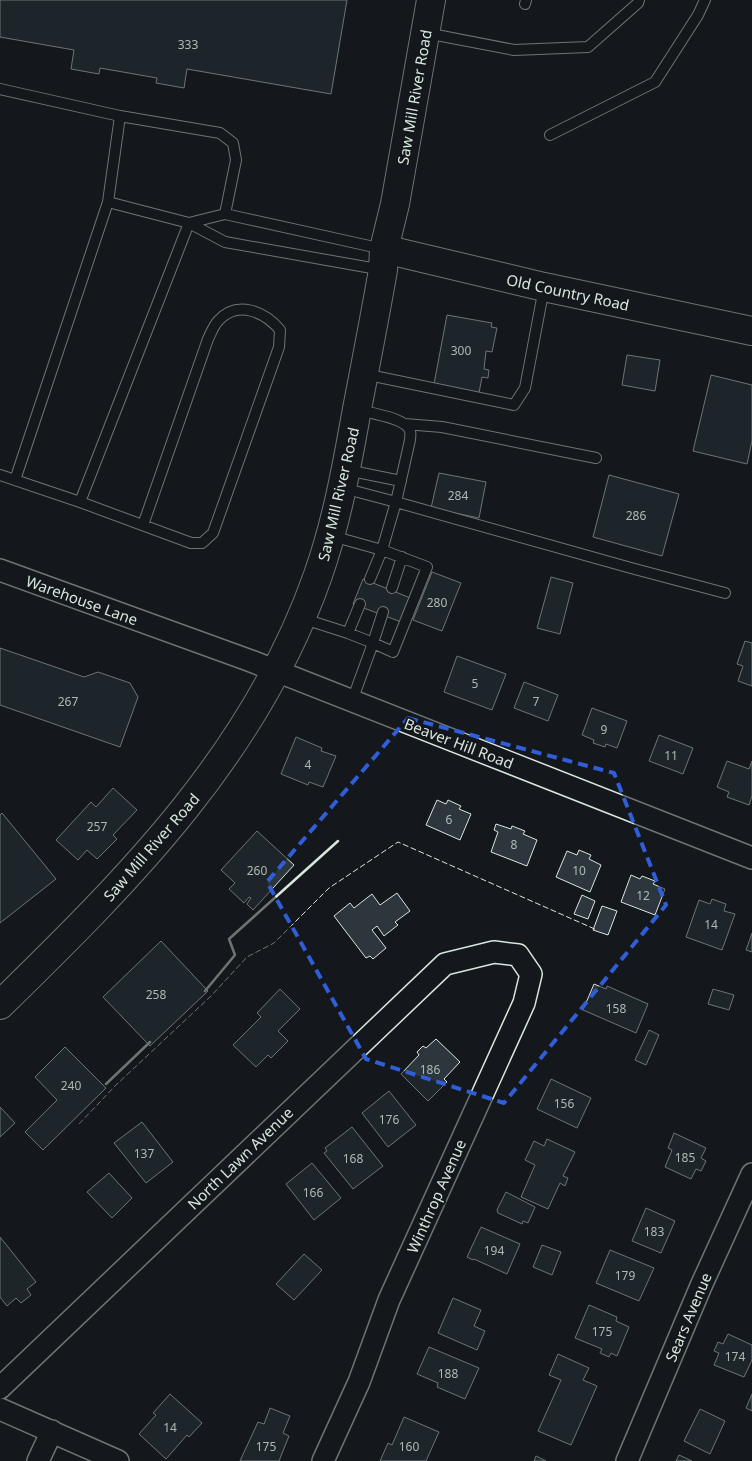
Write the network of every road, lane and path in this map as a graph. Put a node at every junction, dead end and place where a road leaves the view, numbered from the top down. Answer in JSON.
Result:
{"nodes":[{"id":1,"x":431,"y":0,"type":"edge"},
{"id":2,"x":639,"y":0,"type":"edge"},
{"id":3,"x":704,"y":0,"type":"edge"},
{"id":4,"x":426,"y":33,"type":"junction"},
{"id":5,"x":0,"y":89,"type":"edge"},
{"id":6,"x":120,"y":116,"type":"junction"},
{"id":7,"x":550,"y":134,"type":"dead end"},
{"id":8,"x":108,"y":202,"type":"junction"},
{"id":9,"x":225,"y":214,"type":"junction"},
{"id":10,"x":189,"y":223,"type":"junction"},
{"id":11,"x":384,"y":260,"type":"junction"},
{"id":12,"x":544,"y":287,"type":"junction"},
{"id":13,"x":752,"y":331,"type":"edge"},
{"id":14,"x":364,"y":374,"type":"junction"},
{"id":15,"x":357,"y":410,"type":"junction"},
{"id":16,"x":405,"y":424,"type":"junction"},
{"id":17,"x":596,"y":458,"type":"dead end"},
{"id":18,"x":0,"y":475,"type":"edge"},
{"id":19,"x":344,"y":479,"type":"junction"},
{"id":20,"x":15,"y":480,"type":"junction"},
{"id":21,"x":401,"y":481,"type":"junction"},
{"id":22,"x":80,"y":502,"type":"junction"},
{"id":23,"x":396,"y":502,"type":"junction"},
{"id":24,"x":143,"y":525,"type":"junction"},
{"id":25,"x":330,"y":535,"type":"junction"},
{"id":26,"x":382,"y":550,"type":"junction"},
{"id":27,"x":402,"y":557,"type":"junction"},
{"id":28,"x":0,"y":570,"type":"edge"},
{"id":29,"x":370,"y":579,"type":"dead end"},
{"id":30,"x":392,"y":588,"type":"dead end"},
{"id":31,"x":725,"y":593,"type":"dead end"},
{"id":32,"x":360,"y":604,"type":"dead end"},
{"id":33,"x":383,"y":612,"type":"dead end"},
{"id":34,"x":301,"y":618,"type":"junction"},
{"id":35,"x":164,"y":630,"type":"joint"},
{"id":36,"x":348,"y":633,"type":"junction"},
{"id":37,"x":373,"y":643,"type":"junction"},
{"id":38,"x":276,"y":672,"type":"junction"},
{"id":39,"x":352,"y":701,"type":"junction"},
{"id":40,"x":752,"y":858,"type":"edge"},
{"id":41,"x":494,"y":952,"type":"joint"},
{"id":42,"x":0,"y":1004,"type":"edge"},
{"id":43,"x":752,"y":1174,"type":"edge"},
{"id":44,"x":0,"y":1388,"type":"edge"},
{"id":45,"x":0,"y":1409,"type":"edge"},
{"id":46,"x":52,"y":1431,"type":"junction"},
{"id":47,"x":38,"y":1461,"type":"edge"},
{"id":48,"x":118,"y":1461,"type":"edge"},
{"id":49,"x":323,"y":1461,"type":"edge"},
{"id":50,"x":627,"y":1461,"type":"edge"}],
"edges":[{"from":1,"to":4,"type":"main road","name":"Saw Mill River Road"},
{"from":2,"to":4,"type":"lane"},
{"from":3,"to":7,"type":"lane"},
{"from":4,"to":11,"type":"main road","name":"Saw Mill River Road"},
{"from":5,"to":6,"type":"lane"},
{"from":6,"to":8,"type":"lane"},
{"from":6,"to":9,"type":"lane"},
{"from":8,"to":10,"type":"lane"},
{"from":8,"to":20,"type":"lane"},
{"from":9,"to":10,"type":"lane"},
{"from":9,"to":11,"type":"lane"},
{"from":10,"to":11,"type":"lane"},
{"from":10,"to":22,"type":"lane"},
{"from":11,"to":12,"type":"main road","name":"Old Country Road"},
{"from":11,"to":14,"type":"main road","name":"Saw Mill River Road"},
{"from":12,"to":13,"type":"main road","name":"Old Country Road"},
{"from":12,"to":14,"type":"lane"},
{"from":14,"to":15,"type":"main road","name":"Saw Mill River Road"},
{"from":15,"to":16,"type":"lane"},
{"from":15,"to":19,"type":"main road","name":"Saw Mill River Road"},
{"from":16,"to":17,"type":"lane"},
{"from":16,"to":21,"type":"lane"},
{"from":18,"to":20,"type":"lane"},
{"from":19,"to":21,"type":"lane"},
{"from":19,"to":23,"type":"lane"},
{"from":19,"to":25,"type":"main road","name":"Saw Mill River Road"},
{"from":20,"to":22,"type":"lane"},
{"from":21,"to":23,"type":"lane"},
{"from":22,"to":24,"type":"lane"},
{"from":23,"to":26,"type":"lane"},
{"from":23,"to":31,"type":"lane"},
{"from":24,"to":24,"type":"lane"},
{"from":25,"to":26,"type":"lane"},
{"from":25,"to":34,"type":"main road","name":"Saw Mill River Road"},
{"from":26,"to":27,"type":"lane"},
{"from":26,"to":29,"type":"lane"},
{"from":27,"to":30,"type":"lane"},
{"from":27,"to":37,"type":"lane"},
{"from":28,"to":35,"type":"street","name":"Warehouse Lane"},
{"from":32,"to":36,"type":"lane"},
{"from":33,"to":37,"type":"lane"},
{"from":34,"to":36,"type":"lane"},
{"from":34,"to":38,"type":"main road","name":"Saw Mill River Road"},
{"from":35,"to":38,"type":"street","name":"Beaver Hill Road"},
{"from":36,"to":37,"type":"lane"},
{"from":37,"to":39,"type":"lane"},
{"from":38,"to":39,"type":"street","name":"Beaver Hill Road"},
{"from":38,"to":42,"type":"main road","name":"Saw Mill River Road"},
{"from":39,"to":40,"type":"street","name":"Beaver Hill Road"},
{"from":41,"to":44,"type":"street","name":"North Lawn Avenue"},
{"from":41,"to":49,"type":"street","name":"Winthrop Avenue"},
{"from":43,"to":50,"type":"street","name":"Sears Avenue"},
{"from":45,"to":46,"type":"street"},
{"from":46,"to":47,"type":"street"},
{"from":46,"to":48,"type":"street"}]}
